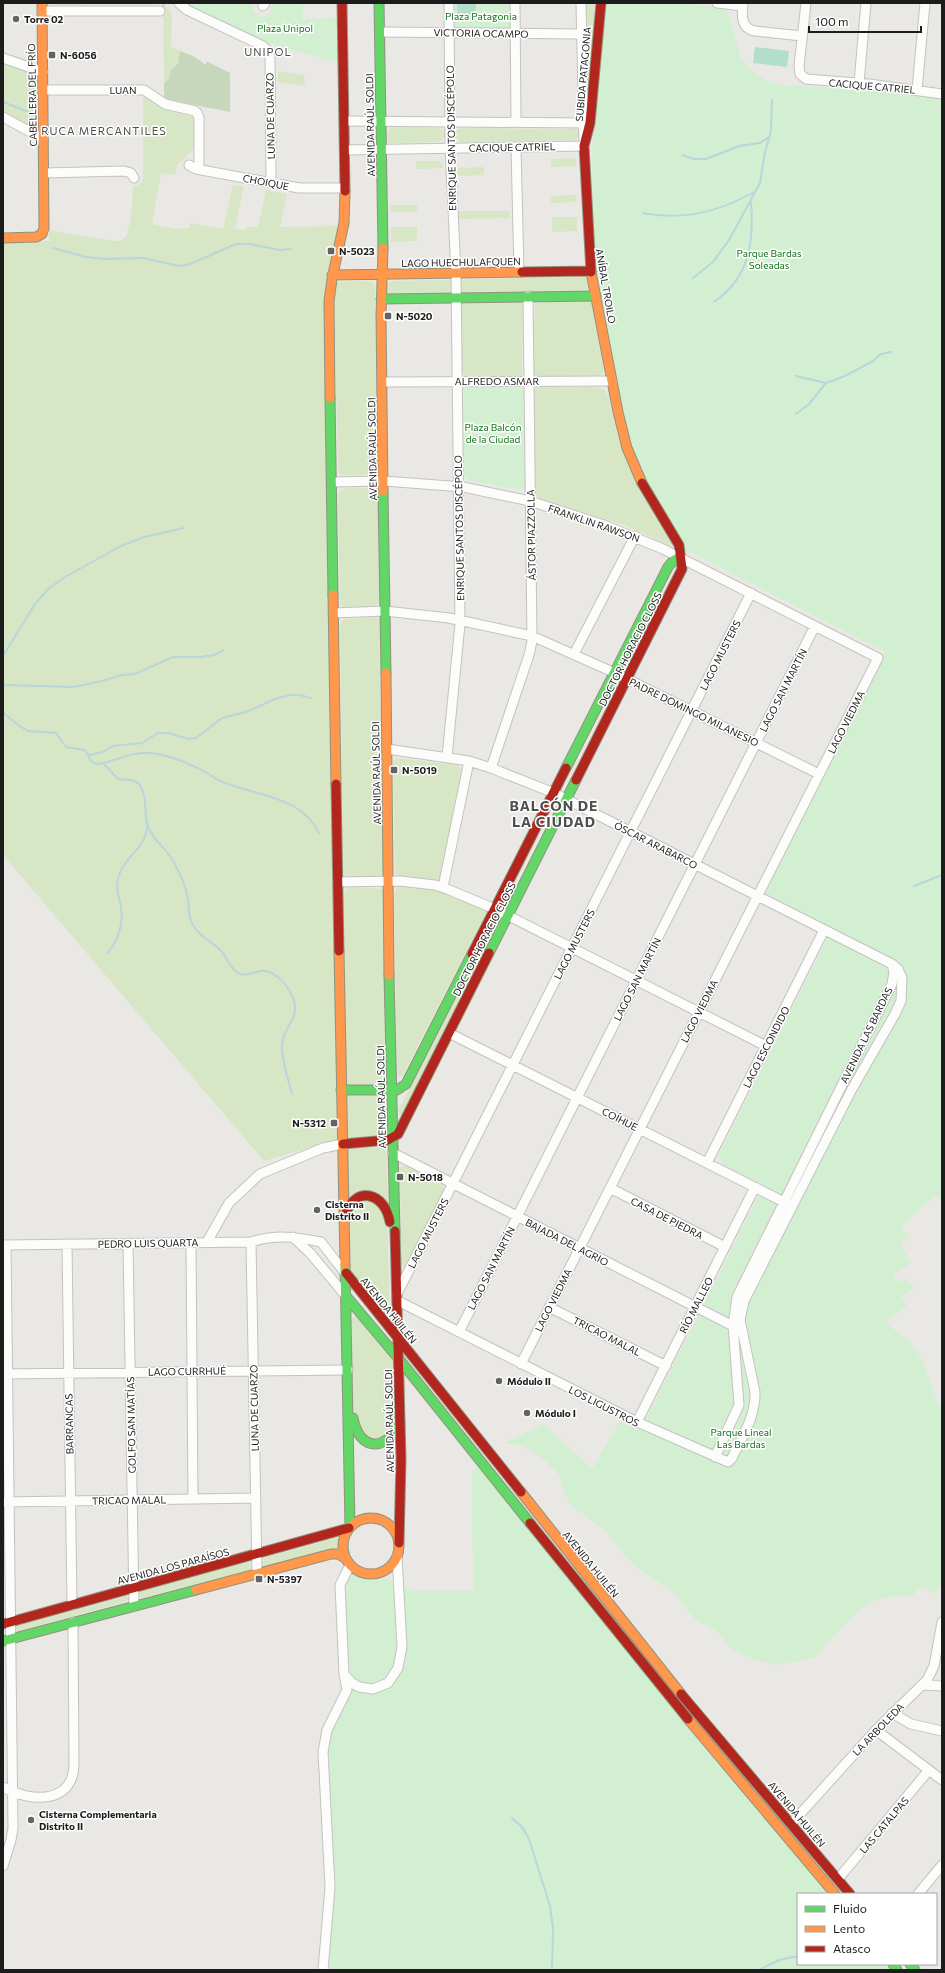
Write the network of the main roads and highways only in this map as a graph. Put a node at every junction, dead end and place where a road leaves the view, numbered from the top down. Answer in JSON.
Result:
{"nodes":[{"id":1,"x":342,"y":3,"type":"edge"},
{"id":2,"x":379,"y":3,"type":"edge"},
{"id":3,"x":601,"y":3,"type":"edge"},
{"id":4,"x":42,"y":7,"type":"edge"},
{"id":5,"x":584,"y":146,"type":"joint"},
{"id":6,"x":3,"y":238,"type":"edge"},
{"id":7,"x":591,"y":271,"type":"junction"},
{"id":8,"x":382,"y":274,"type":"junction"},
{"id":9,"x":332,"y":275,"type":"junction"},
{"id":10,"x":596,"y":296,"type":"junction"},
{"id":11,"x":381,"y":299,"type":"junction"},
{"id":12,"x":680,"y":557,"type":"junction"},
{"id":13,"x":341,"y":1090,"type":"junction"},
{"id":14,"x":391,"y":1090,"type":"junction"},
{"id":15,"x":393,"y":1138,"type":"junction"},
{"id":16,"x":343,"y":1144,"type":"junction"},
{"id":17,"x":344,"y":1220,"type":"junction"},
{"id":18,"x":396,"y":1244,"type":"junction"},
{"id":19,"x":346,"y":1273,"type":"junction"},
{"id":20,"x":346,"y":1296,"type":"junction"},
{"id":21,"x":399,"y":1340,"type":"junction"},
{"id":22,"x":399,"y":1359,"type":"junction"},
{"id":23,"x":417,"y":1381,"type":"junction"},
{"id":24,"x":400,"y":1392,"type":"junction"},
{"id":25,"x":348,"y":1393,"type":"junction"},
{"id":26,"x":400,"y":1423,"type":"junction"},
{"id":27,"x":350,"y":1527,"type":"junction"},
{"id":28,"x":399,"y":1543,"type":"junction"},
{"id":29,"x":348,"y":1562,"type":"junction"},
{"id":30,"x":7,"y":1623,"type":"edge"},
{"id":31,"x":7,"y":1640,"type":"edge"},
{"id":32,"x":834,"y":1893,"type":"edge"},
{"id":33,"x":849,"y":1893,"type":"edge"}],
"edges":[{"from":1,"to":9,"type":"main road"},
{"from":2,"to":8,"type":"main road","name":"AVENIDA RAÚL SOLDI"},
{"from":3,"to":5,"type":"main road","name":"SUBIDA PATAGONIA"},
{"from":4,"to":6,"type":"main road","name":"CABELLERA DEL FRÍO"},
{"from":5,"to":7,"type":"main road","name":"ANÍBAL TROILO"},
{"from":7,"to":8,"type":"main road","name":"LAGO HUECHULAFQUEN"},
{"from":7,"to":10,"type":"main road","name":"ANÍBAL TROILO"},
{"from":8,"to":9,"type":"main road","name":"LAGO HUECHULAFQUEN"},
{"from":8,"to":11,"type":"main road","name":"AVENIDA RAÚL SOLDI"},
{"from":9,"to":13,"type":"main road"},
{"from":10,"to":11,"type":"main road"},
{"from":10,"to":12,"type":"main road","name":"ANÍBAL TROILO"},
{"from":11,"to":14,"type":"main road","name":"AVENIDA RAÚL SOLDI"},
{"from":12,"to":14,"type":"main road","name":"DOCTOR HORACIO CLOSS"},
{"from":12,"to":15,"type":"main road","name":"DOCTOR HORACIO CLOSS"},
{"from":13,"to":14,"type":"main road","name":"DOCTOR HORACIO CLOSS"},
{"from":13,"to":16,"type":"main road"},
{"from":14,"to":15,"type":"main road","name":"AVENIDA RAÚL SOLDI"},
{"from":15,"to":16,"type":"main road"},
{"from":15,"to":18,"type":"main road","name":"AVENIDA RAÚL SOLDI"},
{"from":16,"to":17,"type":"main road"},
{"from":17,"to":18,"type":"main road"},
{"from":17,"to":19,"type":"main road"},
{"from":18,"to":21,"type":"main road","name":"AVENIDA RAÚL SOLDI"},
{"from":19,"to":20,"type":"main road"},
{"from":19,"to":21,"type":"main road","name":"AVENIDA HUILÉN"},
{"from":20,"to":22,"type":"main road"},
{"from":20,"to":25,"type":"main road"},
{"from":21,"to":22,"type":"main road","name":"AVENIDA RAÚL SOLDI"},
{"from":21,"to":33,"type":"main road","name":"AVENIDA HUILÉN"},
{"from":22,"to":23,"type":"main road"},
{"from":22,"to":24,"type":"main road","name":"AVENIDA RAÚL SOLDI"},
{"from":23,"to":24,"type":"main road"},
{"from":23,"to":32,"type":"main road"},
{"from":24,"to":26,"type":"main road","name":"AVENIDA RAÚL SOLDI"},
{"from":25,"to":26,"type":"main road"},
{"from":25,"to":27,"type":"main road"},
{"from":26,"to":28,"type":"main road","name":"AVENIDA RAÚL SOLDI"},
{"from":27,"to":28,"type":"main road","name":"AVENIDA LOS PARAÍSOS"},
{"from":27,"to":29,"type":"main road"},
{"from":27,"to":30,"type":"main road","name":"AVENIDA LOS PARAÍSOS"},
{"from":28,"to":29,"type":"main road"},
{"from":29,"to":31,"type":"main road"}]}
